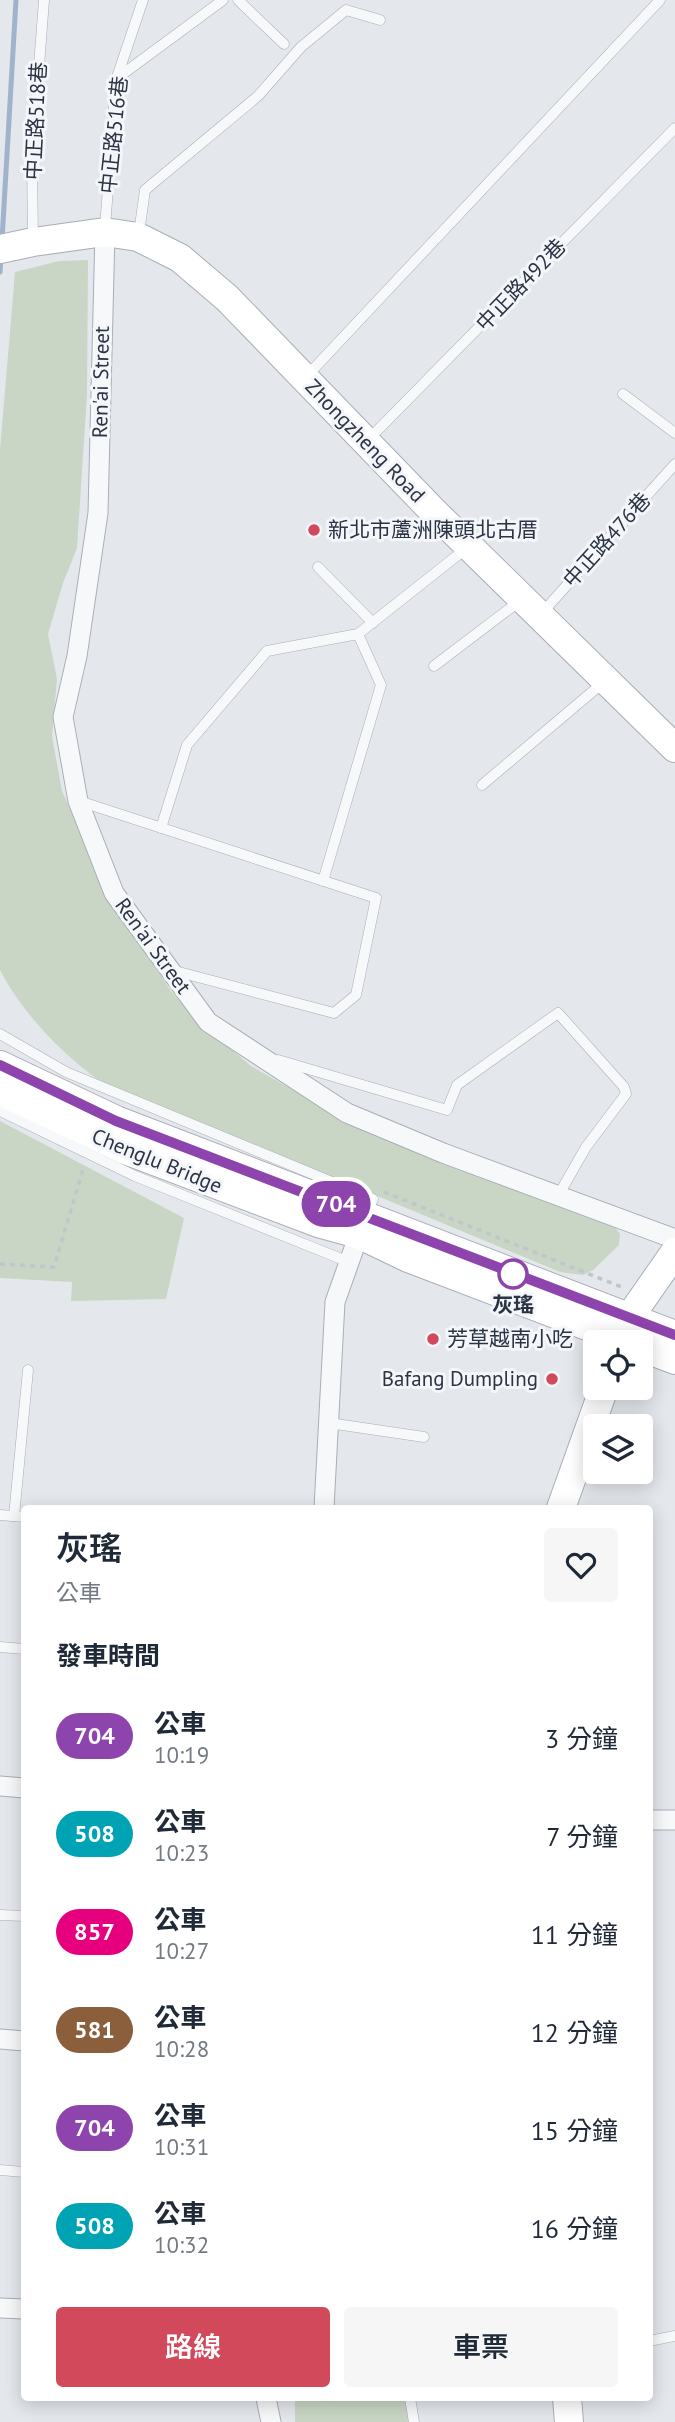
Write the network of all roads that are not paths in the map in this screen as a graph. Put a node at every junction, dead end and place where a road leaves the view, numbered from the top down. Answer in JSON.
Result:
{"nodes":[{"id":1,"x":44,"y":0,"type":"edge"},
{"id":2,"x":143,"y":0,"type":"edge"},
{"id":3,"x":223,"y":0,"type":"edge"},
{"id":4,"x":238,"y":0,"type":"edge"},
{"id":5,"x":660,"y":0,"type":"edge"},
{"id":6,"x":380,"y":20,"type":"dead end"},
{"id":7,"x":284,"y":44,"type":"dead end"},
{"id":8,"x":116,"y":80,"type":"junction"},
{"id":9,"x":675,"y":128,"type":"edge"},
{"id":10,"x":105,"y":232,"type":"junction"},
{"id":11,"x":138,"y":237,"type":"junction"},
{"id":12,"x":14,"y":246,"type":"edge"},
{"id":13,"x":305,"y":378,"type":"junction"},
{"id":14,"x":623,"y":394,"type":"dead end"},
{"id":15,"x":675,"y":433,"type":"edge"},
{"id":16,"x":366,"y":442,"type":"junction"},
{"id":17,"x":675,"y":464,"type":"edge"},
{"id":18,"x":468,"y":547,"type":"junction"},
{"id":19,"x":318,"y":567,"type":"dead end"},
{"id":20,"x":530,"y":608,"type":"junction"},
{"id":21,"x":373,"y":623,"type":"junction"},
{"id":22,"x":358,"y":634,"type":"junction"},
{"id":23,"x":434,"y":666,"type":"dead end"},
{"id":24,"x":605,"y":681,"type":"junction"},
{"id":25,"x":675,"y":748,"type":"edge"},
{"id":26,"x":482,"y":785,"type":"dead end"},
{"id":27,"x":78,"y":801,"type":"junction"},
{"id":28,"x":161,"y":828,"type":"junction"},
{"id":29,"x":323,"y":881,"type":"junction"},
{"id":30,"x":171,"y":970,"type":"junction"},
{"id":31,"x":0,"y":1034,"type":"edge"},
{"id":32,"x":250,"y":1052,"type":"junction"},
{"id":33,"x":0,"y":1065,"type":"edge"},
{"id":34,"x":0,"y":1091,"type":"edge"},
{"id":35,"x":0,"y":1111,"type":"edge"},
{"id":36,"x":558,"y":1196,"type":"junction"},
{"id":37,"x":321,"y":1211,"type":"junction"},
{"id":38,"x":362,"y":1225,"type":"junction"},
{"id":39,"x":675,"y":1239,"type":"edge"},
{"id":40,"x":675,"y":1252,"type":"edge"},
{"id":41,"x":349,"y":1262,"type":"junction"},
{"id":42,"x":609,"y":1330,"type":"edge"},
{"id":43,"x":632,"y":1330,"type":"edge"},
{"id":44,"x":675,"y":1335,"type":"edge"},
{"id":45,"x":653,"y":1336,"type":"edge"},
{"id":46,"x":653,"y":1350,"type":"edge"},
{"id":47,"x":675,"y":1360,"type":"edge"},
{"id":48,"x":28,"y":1370,"type":"dead end"},
{"id":49,"x":600,"y":1400,"type":"edge"},
{"id":50,"x":329,"y":1423,"type":"junction"},
{"id":51,"x":424,"y":1437,"type":"dead end"},
{"id":52,"x":324,"y":1505,"type":"edge"},
{"id":53,"x":562,"y":1505,"type":"edge"},
{"id":54,"x":0,"y":1515,"type":"edge"},
{"id":55,"x":19,"y":1516,"type":"edge"},
{"id":56,"x":0,"y":1647,"type":"edge"},
{"id":57,"x":21,"y":1649,"type":"edge"},
{"id":58,"x":0,"y":1786,"type":"edge"},
{"id":59,"x":21,"y":1788,"type":"edge"},
{"id":60,"x":653,"y":1820,"type":"edge"},
{"id":61,"x":675,"y":1820,"type":"edge"},
{"id":62,"x":0,"y":1914,"type":"edge"},
{"id":63,"x":21,"y":1916,"type":"edge"},
{"id":64,"x":0,"y":2039,"type":"edge"},
{"id":65,"x":21,"y":2041,"type":"edge"},
{"id":66,"x":0,"y":2170,"type":"edge"},
{"id":67,"x":21,"y":2172,"type":"edge"},
{"id":68,"x":0,"y":2308,"type":"edge"},
{"id":69,"x":21,"y":2309,"type":"edge"},
{"id":70,"x":675,"y":2336,"type":"edge"},
{"id":71,"x":653,"y":2340,"type":"edge"},
{"id":72,"x":267,"y":2401,"type":"edge"},
{"id":73,"x":410,"y":2401,"type":"edge"},
{"id":74,"x":567,"y":2401,"type":"edge"},
{"id":75,"x":271,"y":2422,"type":"edge"},
{"id":76,"x":414,"y":2422,"type":"edge"},
{"id":77,"x":569,"y":2422,"type":"edge"}],
"edges":[{"from":1,"to":12,"type":"lane","name":"中正路518巷"},
{"from":2,"to":8,"type":"lane","name":"中正路516巷"},
{"from":3,"to":8,"type":"lane"},
{"from":4,"to":7,"type":"lane"},
{"from":5,"to":13,"type":"lane"},
{"from":6,"to":11,"type":"lane"},
{"from":8,"to":10,"type":"lane","name":"中正路516巷"},
{"from":9,"to":16,"type":"lane","name":"中正路492巷"},
{"from":10,"to":11,"type":"main road","name":"Zhongzheng Road"},
{"from":10,"to":12,"type":"main road","name":"Zhongzheng Road"},
{"from":10,"to":27,"type":"street","name":"Ren'ai Street"},
{"from":11,"to":13,"type":"main road","name":"Zhongzheng Road"},
{"from":13,"to":16,"type":"main road","name":"Zhongzheng Road"},
{"from":14,"to":15,"type":"lane"},
{"from":16,"to":18,"type":"main road","name":"Zhongzheng Road"},
{"from":17,"to":20,"type":"lane","name":"中正路476巷"},
{"from":18,"to":20,"type":"main road","name":"Zhongzheng Road"},
{"from":18,"to":21,"type":"lane"},
{"from":19,"to":21,"type":"lane"},
{"from":20,"to":23,"type":"lane","name":"中正路476巷"},
{"from":20,"to":24,"type":"main road","name":"Zhongzheng Road"},
{"from":21,"to":22,"type":"lane"},
{"from":22,"to":28,"type":"lane"},
{"from":22,"to":29,"type":"lane"},
{"from":24,"to":25,"type":"main road","name":"Zhongzheng Road"},
{"from":24,"to":26,"type":"lane"},
{"from":27,"to":28,"type":"lane"},
{"from":27,"to":30,"type":"street","name":"Ren'ai Street"},
{"from":28,"to":29,"type":"lane"},
{"from":29,"to":30,"type":"lane"},
{"from":30,"to":32,"type":"street","name":"Ren'ai Street"},
{"from":31,"to":38,"type":"lane"},
{"from":32,"to":36,"type":"street","name":"Ren'ai Street"},
{"from":32,"to":36,"type":"lane"},
{"from":33,"to":37,"type":"main road","name":"Chenglu Bridge"},
{"from":34,"to":37,"type":"main road","name":"Chenglu Bridge"},
{"from":35,"to":41,"type":"lane"},
{"from":36,"to":39,"type":"street","name":"Ren'ai Street"},
{"from":37,"to":38,"type":"main road"},
{"from":38,"to":41,"type":"street"},
{"from":38,"to":42,"type":"main road"},
{"from":40,"to":43,"type":"main road"},
{"from":41,"to":50,"type":"street"},
{"from":44,"to":45,"type":"main road"},
{"from":46,"to":47,"type":"main road"},
{"from":48,"to":55,"type":"lane"},
{"from":49,"to":53,"type":"main road"},
{"from":50,"to":51,"type":"lane"},
{"from":50,"to":52,"type":"street"},
{"from":54,"to":55,"type":"lane"},
{"from":56,"to":57,"type":"lane"},
{"from":58,"to":59,"type":"street"},
{"from":60,"to":61,"type":"street"},
{"from":62,"to":63,"type":"lane"},
{"from":64,"to":65,"type":"street"},
{"from":66,"to":67,"type":"lane"},
{"from":68,"to":69,"type":"street"},
{"from":70,"to":71,"type":"lane"},
{"from":72,"to":75,"type":"street"},
{"from":73,"to":76,"type":"lane"},
{"from":74,"to":77,"type":"main road"}]}
